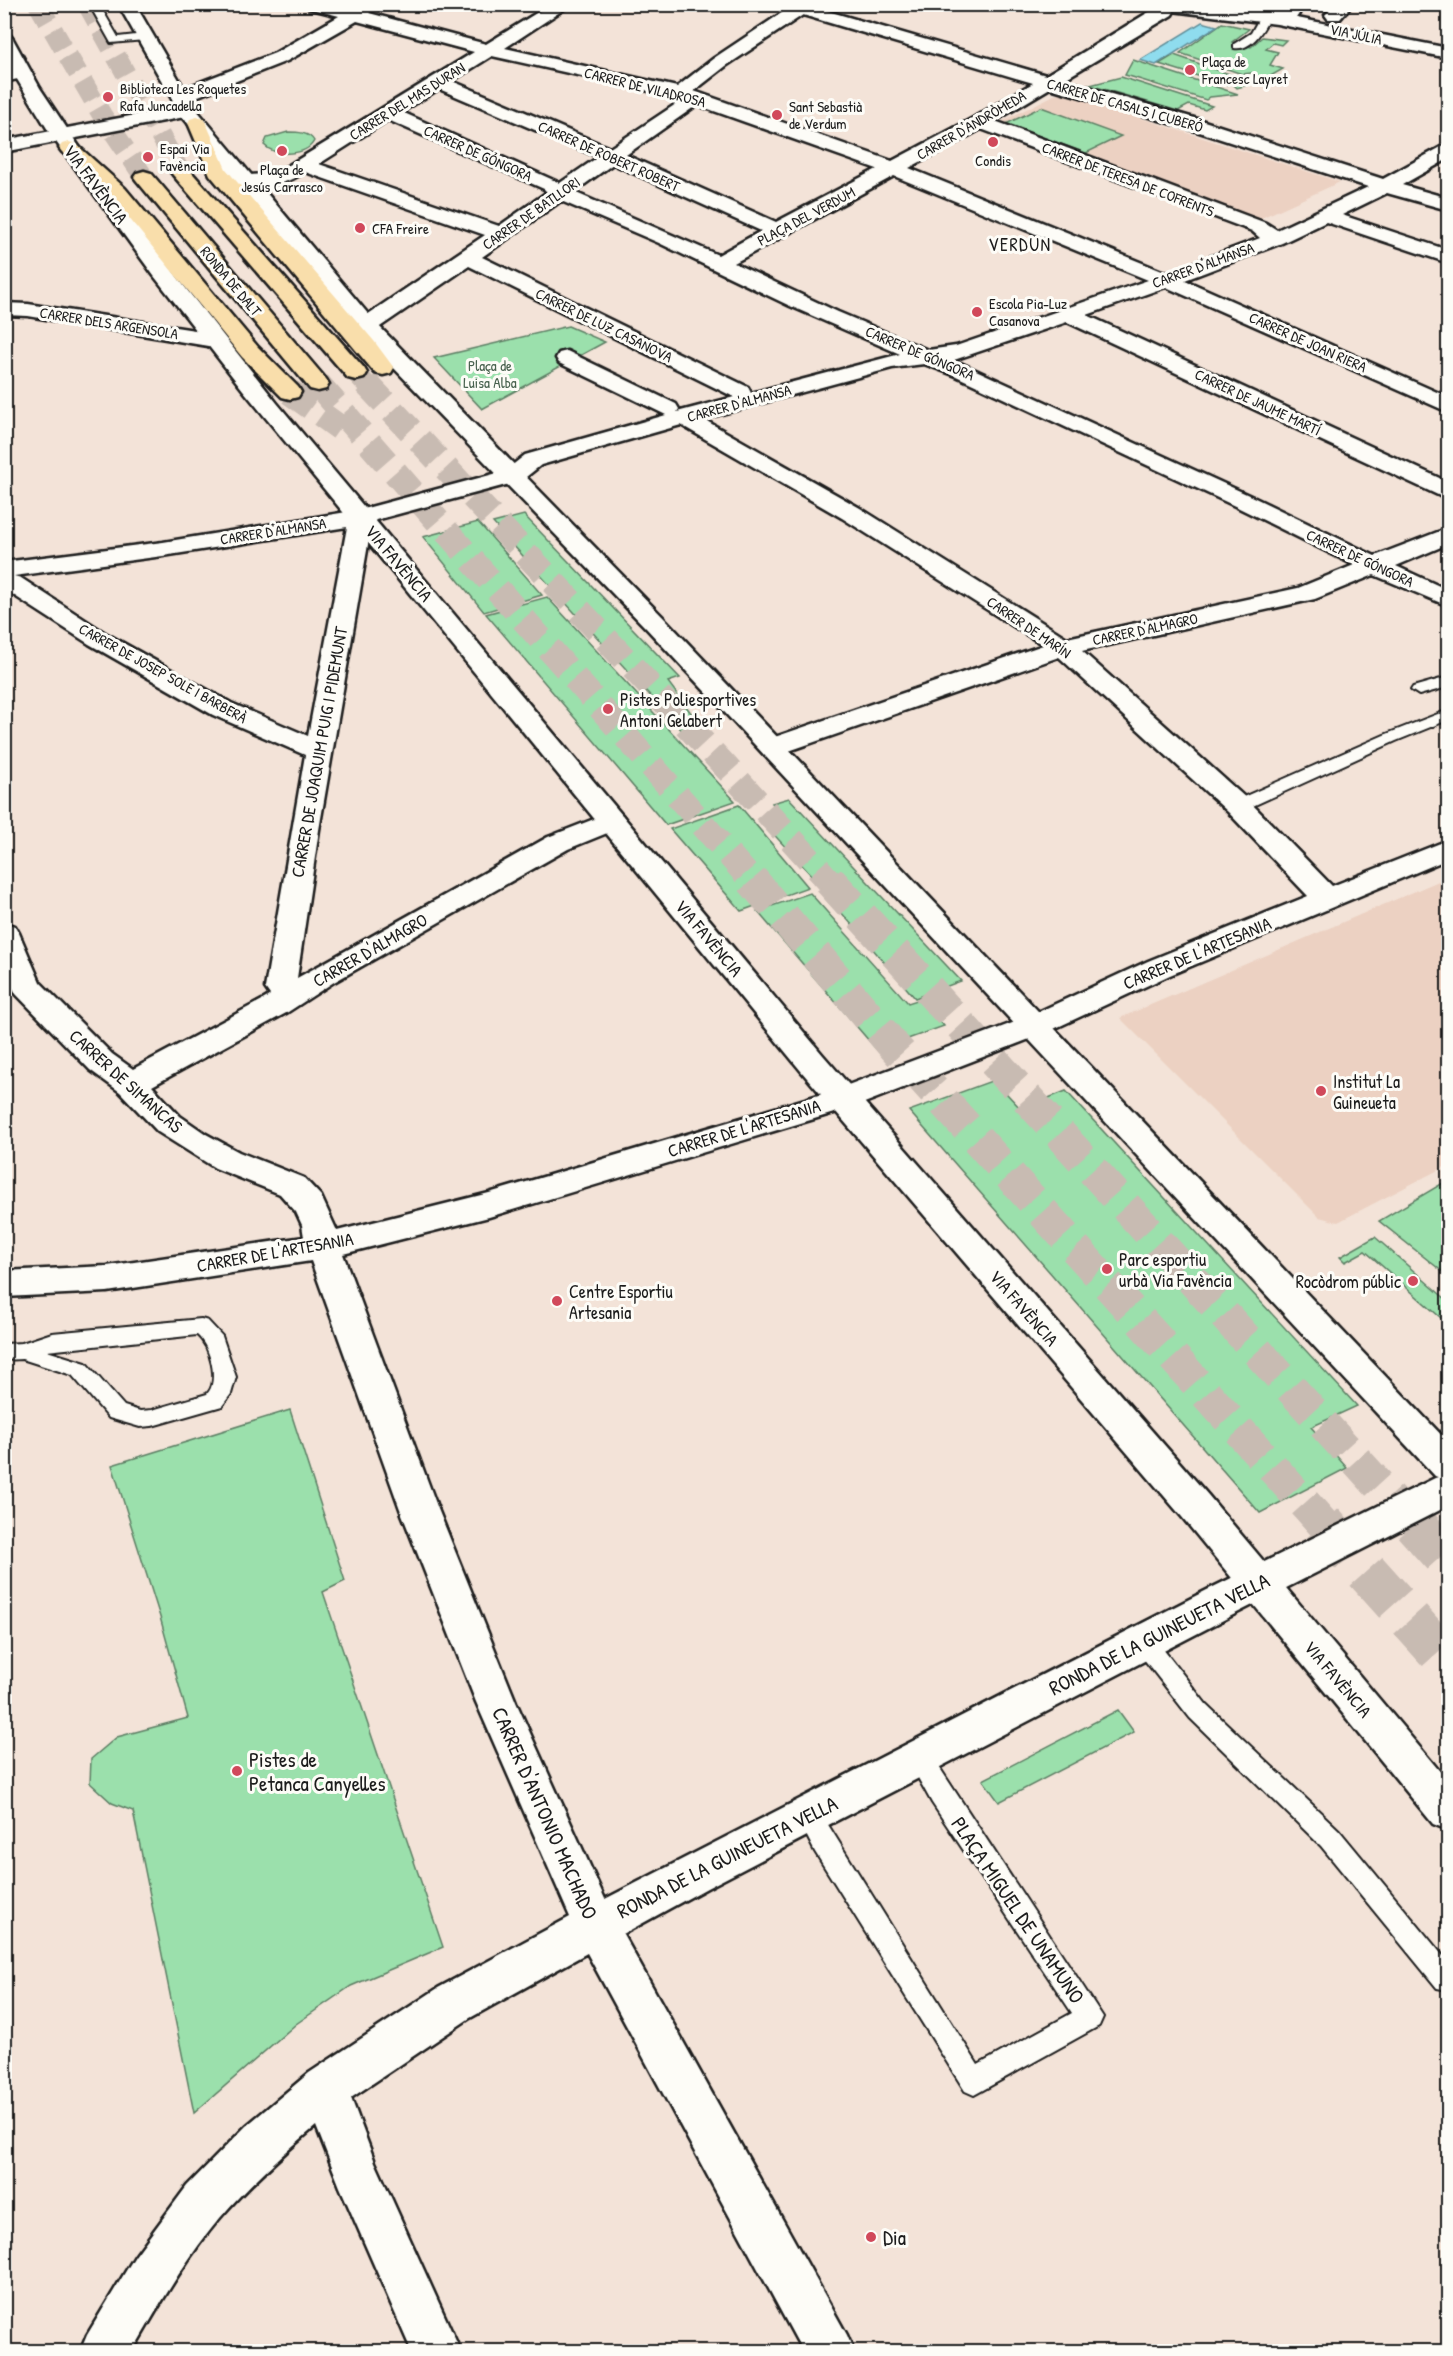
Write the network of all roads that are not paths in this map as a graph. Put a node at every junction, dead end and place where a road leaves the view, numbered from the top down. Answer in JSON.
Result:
{"nodes":[{"id":1,"x":94,"y":4,"type":"edge"},
{"id":2,"x":126,"y":4,"type":"edge"},
{"id":3,"x":314,"y":4,"type":"edge"},
{"id":4,"x":372,"y":4,"type":"edge"},
{"id":5,"x":564,"y":4,"type":"edge"},
{"id":6,"x":1239,"y":4,"type":"edge"},
{"id":7,"x":1163,"y":5,"type":"edge"},
{"id":8,"x":805,"y":7,"type":"edge"},
{"id":9,"x":1285,"y":9,"type":"edge"},
{"id":10,"x":1339,"y":10,"type":"edge"},
{"id":11,"x":354,"y":15,"type":"junction"},
{"id":12,"x":1265,"y":17,"type":"junction"},
{"id":13,"x":144,"y":37,"type":"junction"},
{"id":14,"x":4,"y":39,"type":"edge"},
{"id":15,"x":1449,"y":39,"type":"edge"},
{"id":16,"x":1238,"y":46,"type":"dead end"},
{"id":17,"x":488,"y":50,"type":"junction"},
{"id":18,"x":1449,"y":53,"type":"edge"},
{"id":19,"x":13,"y":75,"type":"edge"},
{"id":20,"x":1046,"y":81,"type":"junction"},
{"id":21,"x":440,"y":83,"type":"junction"},
{"id":22,"x":687,"y":96,"type":"junction"},
{"id":23,"x":191,"y":109,"type":"junction"},
{"id":24,"x":390,"y":114,"type":"junction"},
{"id":25,"x":980,"y":122,"type":"junction"},
{"id":26,"x":64,"y":141,"type":"junction"},
{"id":27,"x":4,"y":146,"type":"edge"},
{"id":28,"x":1449,"y":151,"type":"edge"},
{"id":29,"x":611,"y":156,"type":"junction"},
{"id":30,"x":304,"y":165,"type":"junction"},
{"id":31,"x":895,"y":169,"type":"junction"},
{"id":32,"x":180,"y":171,"type":"tunnel mouth"},
{"id":33,"x":144,"y":177,"type":"tunnel mouth"},
{"id":34,"x":245,"y":180,"type":"junction"},
{"id":35,"x":1385,"y":186,"type":"junction"},
{"id":36,"x":559,"y":193,"type":"junction"},
{"id":37,"x":1449,"y":204,"type":"edge"},
{"id":38,"x":1326,"y":214,"type":"junction"},
{"id":39,"x":777,"y":230,"type":"junction"},
{"id":40,"x":501,"y":234,"type":"junction"},
{"id":41,"x":1275,"y":239,"type":"junction"},
{"id":42,"x":467,"y":257,"type":"junction"},
{"id":43,"x":1449,"y":257,"type":"edge"},
{"id":44,"x":718,"y":264,"type":"junction"},
{"id":45,"x":1167,"y":280,"type":"junction"},
{"id":46,"x":4,"y":309,"type":"edge"},
{"id":47,"x":1068,"y":314,"type":"junction"},
{"id":48,"x":366,"y":326,"type":"junction"},
{"id":49,"x":214,"y":340,"type":"junction"},
{"id":50,"x":924,"y":357,"type":"junction"},
{"id":51,"x":567,"y":358,"type":"dead end"},
{"id":52,"x":383,"y":368,"type":"tunnel mouth"},
{"id":53,"x":356,"y":373,"type":"tunnel mouth"},
{"id":54,"x":318,"y":384,"type":"tunnel mouth"},
{"id":55,"x":290,"y":392,"type":"tunnel mouth"},
{"id":56,"x":740,"y":392,"type":"dead end"},
{"id":57,"x":1449,"y":405,"type":"edge"},
{"id":58,"x":676,"y":413,"type":"junction"},
{"id":59,"x":513,"y":476,"type":"junction"},
{"id":60,"x":1449,"y":491,"type":"edge"},
{"id":61,"x":361,"y":517,"type":"junction"},
{"id":62,"x":1449,"y":535,"type":"edge"},
{"id":63,"x":1372,"y":565,"type":"junction"},
{"id":64,"x":8,"y":576,"type":"edge"},
{"id":65,"x":1449,"y":599,"type":"edge"},
{"id":66,"x":1063,"y":647,"type":"junction"},
{"id":67,"x":1449,"y":682,"type":"edge"},
{"id":68,"x":1419,"y":690,"type":"dead end"},
{"id":69,"x":1449,"y":715,"type":"edge"},
{"id":70,"x":772,"y":747,"type":"junction"},
{"id":71,"x":319,"y":751,"type":"junction"},
{"id":72,"x":1238,"y":806,"type":"junction"},
{"id":73,"x":612,"y":821,"type":"junction"},
{"id":74,"x":1449,"y":849,"type":"edge"},
{"id":75,"x":1327,"y":898,"type":"junction"},
{"id":76,"x":4,"y":933,"type":"edge"},
{"id":77,"x":16,"y":982,"type":"edge"},
{"id":78,"x":280,"y":988,"type":"dead end"},
{"id":79,"x":1034,"y":1026,"type":"junction"},
{"id":80,"x":131,"y":1084,"type":"junction"},
{"id":81,"x":843,"y":1099,"type":"junction"},
{"id":82,"x":323,"y":1247,"type":"junction"},
{"id":83,"x":4,"y":1284,"type":"edge"},
{"id":84,"x":13,"y":1351,"type":"edge"},
{"id":85,"x":1449,"y":1466,"type":"edge"},
{"id":86,"x":1449,"y":1489,"type":"edge"},
{"id":87,"x":1259,"y":1583,"type":"junction"},
{"id":88,"x":1144,"y":1642,"type":"junction"},
{"id":89,"x":919,"y":1758,"type":"junction"},
{"id":90,"x":1449,"y":1811,"type":"edge"},
{"id":91,"x":808,"y":1815,"type":"junction"},
{"id":92,"x":595,"y":1925,"type":"junction"},
{"id":93,"x":1446,"y":1979,"type":"dead end"},
{"id":94,"x":325,"y":2089,"type":"junction"},
{"id":95,"x":104,"y":2352,"type":"edge"},
{"id":96,"x":437,"y":2352,"type":"edge"},
{"id":97,"x":830,"y":2352,"type":"edge"}],
"edges":[{"from":1,"to":13,"type":"lane"},
{"from":2,"to":13,"type":"street"},
{"from":3,"to":11,"type":"street","name":"CARRER DE VILADROSA"},
{"from":4,"to":11,"type":"street"},
{"from":5,"to":17,"type":"street","name":"CARRER DEL MAS DURAN"},
{"from":6,"to":9,"type":"street","name":"VIA JÚLIA"},
{"from":7,"to":12,"type":"street","name":"VIA JÚLIA"},
{"from":7,"to":20,"type":"street","name":"CARRER D'ANDRÒMEDA"},
{"from":8,"to":20,"type":"street","name":"CARRER DE CASALS I CUBERÓ"},
{"from":8,"to":22,"type":"street","name":"CARRER DE BATLLORI"},
{"from":9,"to":10,"type":"street","name":"VIA JÚLIA"},
{"from":10,"to":15,"type":"street","name":"VIA JÚLIA"},
{"from":11,"to":17,"type":"street","name":"CARRER DE VILADROSA"},
{"from":11,"to":23,"type":"street"},
{"from":12,"to":16,"type":"lane"},
{"from":12,"to":18,"type":"street","name":"VIA JÚLIA"},
{"from":13,"to":23,"type":"street"},
{"from":14,"to":19,"type":"street","name":"VIA FAVÈNCIA"},
{"from":17,"to":21,"type":"street","name":"CARRER DEL MAS DURAN"},
{"from":17,"to":22,"type":"street","name":"CARRER DE VILADROSA"},
{"from":19,"to":26,"type":"street","name":"VIA FAVÈNCIA"},
{"from":20,"to":25,"type":"street","name":"CARRER D'ANDRÒMEDA"},
{"from":20,"to":35,"type":"street","name":"CARRER DE CASALS I CUBERÓ"},
{"from":21,"to":24,"type":"street","name":"CARRER DEL MAS DURAN"},
{"from":21,"to":29,"type":"street","name":"CARRER DE ROBERT ROBERT"},
{"from":22,"to":29,"type":"street","name":"CARRER DE BATLLORI"},
{"from":22,"to":31,"type":"street","name":"CARRER DE VILADROSA"},
{"from":23,"to":26,"type":"street"},
{"from":23,"to":34,"type":"street"},
{"from":23,"to":52,"type":"highway"},
{"from":24,"to":30,"type":"street","name":"CARRER DEL MAS DURAN"},
{"from":24,"to":36,"type":"street","name":"CARRER DE GÓNGORA"},
{"from":25,"to":31,"type":"street","name":"CARRER D'ANDRÒMEDA"},
{"from":25,"to":41,"type":"street","name":"CARRER DE TERESA DE COFRENTS"},
{"from":26,"to":27,"type":"street"},
{"from":26,"to":49,"type":"street","name":"VIA FAVÈNCIA"},
{"from":26,"to":55,"type":"highway"},
{"from":28,"to":35,"type":"street","name":"CARRER D'ALMANSA"},
{"from":29,"to":36,"type":"street","name":"CARRER DE BATLLORI"},
{"from":29,"to":39,"type":"street","name":"CARRER DE ROBERT ROBERT"},
{"from":30,"to":34,"type":"street","name":"CARRER DEL MAS DURAN"},
{"from":30,"to":40,"type":"street"},
{"from":31,"to":39,"type":"street","name":"PLAÇA DEL VERDUM"},
{"from":31,"to":45,"type":"street","name":"CARRER DE VILADROSA"},
{"from":32,"to":53,"type":"highway","name":"RONDA DE DALT"},
{"from":33,"to":54,"type":"highway","name":"RONDA DE DALT"},
{"from":34,"to":48,"type":"street"},
{"from":35,"to":37,"type":"street","name":"CARRER DE CASALS I CUBERÓ"},
{"from":35,"to":38,"type":"street","name":"CARRER D'ALMANSA"},
{"from":36,"to":40,"type":"street","name":"CARRER DE BATLLORI"},
{"from":36,"to":44,"type":"street","name":"CARRER DE GÓNGORA"},
{"from":38,"to":41,"type":"street","name":"CARRER D'ALMANSA"},
{"from":38,"to":43,"type":"street"},
{"from":39,"to":44,"type":"street","name":"PLAÇA DEL VERDUM"},
{"from":40,"to":42,"type":"street","name":"CARRER DE BATLLORI"},
{"from":41,"to":45,"type":"street","name":"CARRER D'ALMANSA"},
{"from":42,"to":48,"type":"street","name":"CARRER DE BATLLORI"},
{"from":42,"to":56,"type":"street","name":"CARRER DE LUZ CASANOVA"},
{"from":44,"to":50,"type":"street","name":"CARRER DE GÓNGORA"},
{"from":45,"to":47,"type":"street","name":"CARRER D'ALMANSA"},
{"from":45,"to":57,"type":"street","name":"CARRER DE JOAN RIERA"},
{"from":46,"to":49,"type":"street","name":"CARRER DELS ARGENSOLA"},
{"from":47,"to":50,"type":"street","name":"CARRER D'ALMANSA"},
{"from":47,"to":60,"type":"street","name":"CARRER DE JAUME MARTÍ"},
{"from":48,"to":59,"type":"street"},
{"from":49,"to":61,"type":"street","name":"VIA FAVÈNCIA"},
{"from":50,"to":58,"type":"street","name":"CARRER D'ALMANSA"},
{"from":50,"to":63,"type":"street","name":"CARRER DE GÓNGORA"},
{"from":51,"to":58,"type":"street","name":"CARRER DE MARÍN"},
{"from":58,"to":59,"type":"street","name":"CARRER D'ALMANSA"},
{"from":58,"to":66,"type":"street","name":"CARRER DE MARÍN"},
{"from":59,"to":61,"type":"street","name":"CARRER D'ALMANSA"},
{"from":59,"to":70,"type":"street"},
{"from":61,"to":64,"type":"street","name":"CARRER D'ALMANSA"},
{"from":61,"to":71,"type":"street","name":"CARRER DE JOAQUIM PUIG I PIDEMUNT"},
{"from":61,"to":73,"type":"street","name":"VIA FAVÈNCIA"},
{"from":62,"to":63,"type":"street","name":"CARRER D'ALMAGRO"},
{"from":63,"to":65,"type":"street","name":"CARRER DE GÓNGORA"},
{"from":63,"to":66,"type":"street","name":"CARRER D'ALMAGRO"},
{"from":64,"to":71,"type":"street","name":"CARRER DE JOSEP SOLE I BARBERÀ"},
{"from":66,"to":70,"type":"street","name":"CARRER D'ALMAGRO"},
{"from":66,"to":72,"type":"street","name":"CARRER DE MARÍN"},
{"from":67,"to":68,"type":"lane"},
{"from":69,"to":72,"type":"lane"},
{"from":70,"to":79,"type":"street"},
{"from":71,"to":78,"type":"street","name":"CARRER DE JOAQUIM PUIG I PIDEMUNT"},
{"from":72,"to":75,"type":"street","name":"CARRER DE MARÍN"},
{"from":73,"to":80,"type":"street","name":"CARRER D'ALMAGRO"},
{"from":73,"to":81,"type":"street","name":"VIA FAVÈNCIA"},
{"from":74,"to":75,"type":"street","name":"CARRER DE L'ARTESANIA"},
{"from":75,"to":79,"type":"street","name":"CARRER DE L'ARTESANIA"},
{"from":76,"to":77,"type":"street","name":"CARRER DE SIMANCAS"},
{"from":77,"to":80,"type":"street","name":"CARRER DE SIMANCAS"},
{"from":79,"to":81,"type":"street","name":"CARRER DE L'ARTESANIA"},
{"from":79,"to":85,"type":"street"},
{"from":80,"to":82,"type":"street","name":"CARRER DE SIMANCAS"},
{"from":81,"to":82,"type":"street","name":"CARRER DE L'ARTESANIA"},
{"from":81,"to":87,"type":"street","name":"VIA FAVÈNCIA"},
{"from":82,"to":83,"type":"street","name":"CARRER DE L'ARTESANIA"},
{"from":82,"to":92,"type":"street","name":"CARRER D'ANTONIO MACHADO"},
{"from":84,"to":84,"type":"lane"},
{"from":86,"to":87,"type":"street","name":"RONDA DE LA GUINEUETA VELLA"},
{"from":87,"to":88,"type":"street","name":"RONDA DE LA GUINEUETA VELLA"},
{"from":87,"to":90,"type":"street","name":"VIA FAVÈNCIA"},
{"from":88,"to":89,"type":"street","name":"RONDA DE LA GUINEUETA VELLA"},
{"from":88,"to":93,"type":"lane"},
{"from":89,"to":91,"type":"street","name":"RONDA DE LA GUINEUETA VELLA"},
{"from":89,"to":91,"type":"lane","name":"PLAÇA MIGUEL DE UNAMUNO"},
{"from":91,"to":92,"type":"street","name":"RONDA DE LA GUINEUETA VELLA"},
{"from":92,"to":94,"type":"street","name":"RONDA DE LA GUINEUETA VELLA"},
{"from":92,"to":97,"type":"street","name":"CARRER D'ANTONIO MACHADO"},
{"from":94,"to":95,"type":"street","name":"RONDA DE LA GUINEUETA VELLA"},
{"from":94,"to":96,"type":"street"}]}
